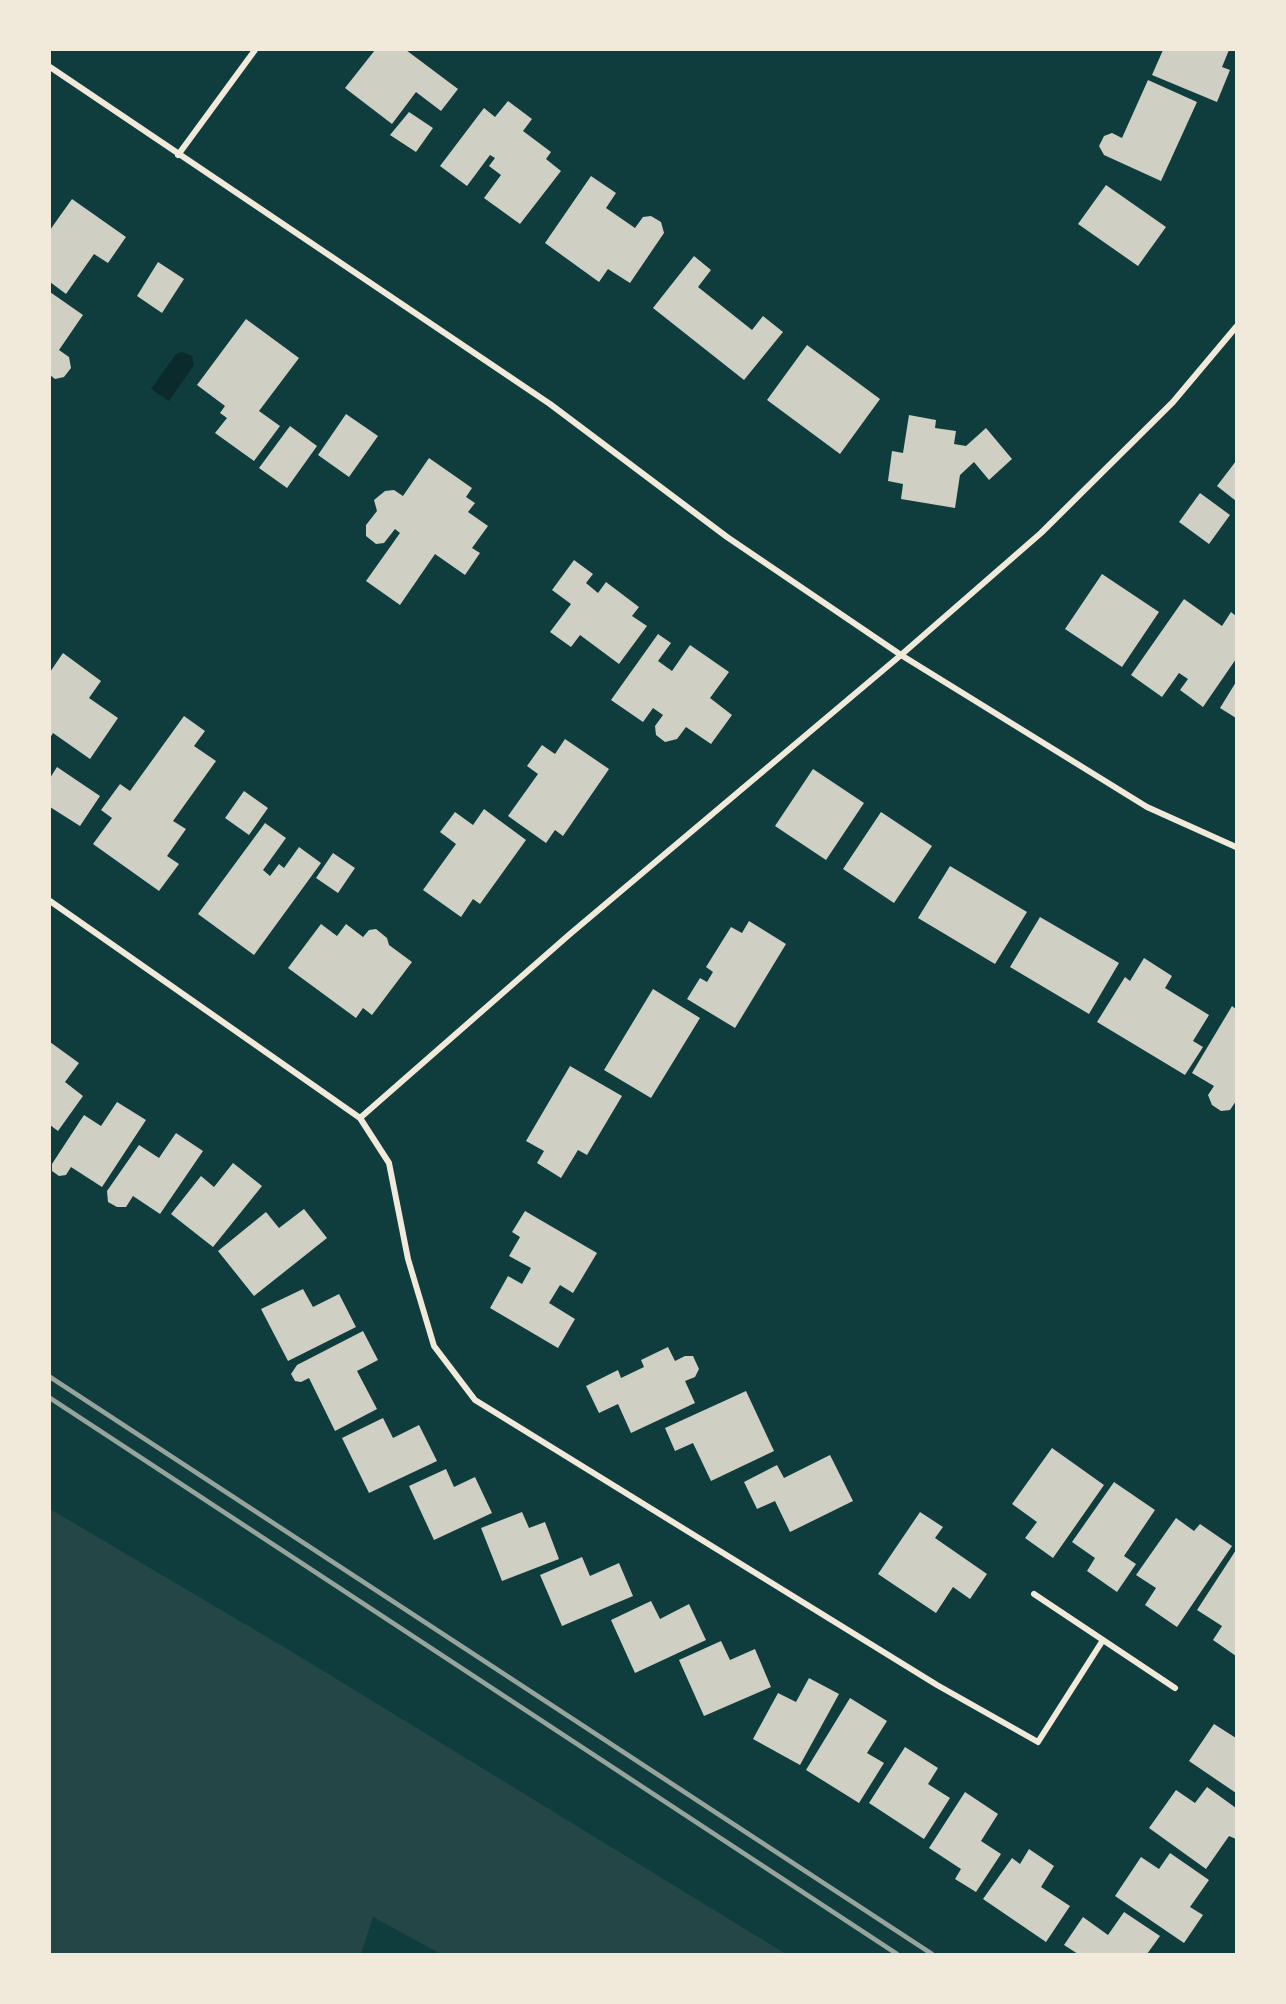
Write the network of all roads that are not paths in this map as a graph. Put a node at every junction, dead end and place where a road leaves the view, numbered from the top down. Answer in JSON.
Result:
{"nodes":[{"id":1,"x":255,"y":50,"type":"edge"},
{"id":2,"x":50,"y":69,"type":"edge"},
{"id":3,"x":178,"y":155,"type":"junction"},
{"id":4,"x":1236,"y":327,"type":"edge"},
{"id":5,"x":901,"y":655,"type":"junction"},
{"id":6,"x":1236,"y":847,"type":"edge"},
{"id":7,"x":50,"y":901,"type":"edge"},
{"id":8,"x":360,"y":1118,"type":"junction"},
{"id":9,"x":1034,"y":1594,"type":"dead end"},
{"id":10,"x":1103,"y":1640,"type":"junction"},
{"id":11,"x":1175,"y":1688,"type":"dead end"}],
"edges":[{"from":1,"to":3,"type":"street"},
{"from":2,"to":3,"type":"street"},
{"from":3,"to":5,"type":"street"},
{"from":4,"to":5,"type":"street"},
{"from":5,"to":6,"type":"street"},
{"from":5,"to":8,"type":"street"},
{"from":7,"to":8,"type":"street"},
{"from":8,"to":10,"type":"street"},
{"from":9,"to":10,"type":"street"},
{"from":10,"to":11,"type":"street"}]}
